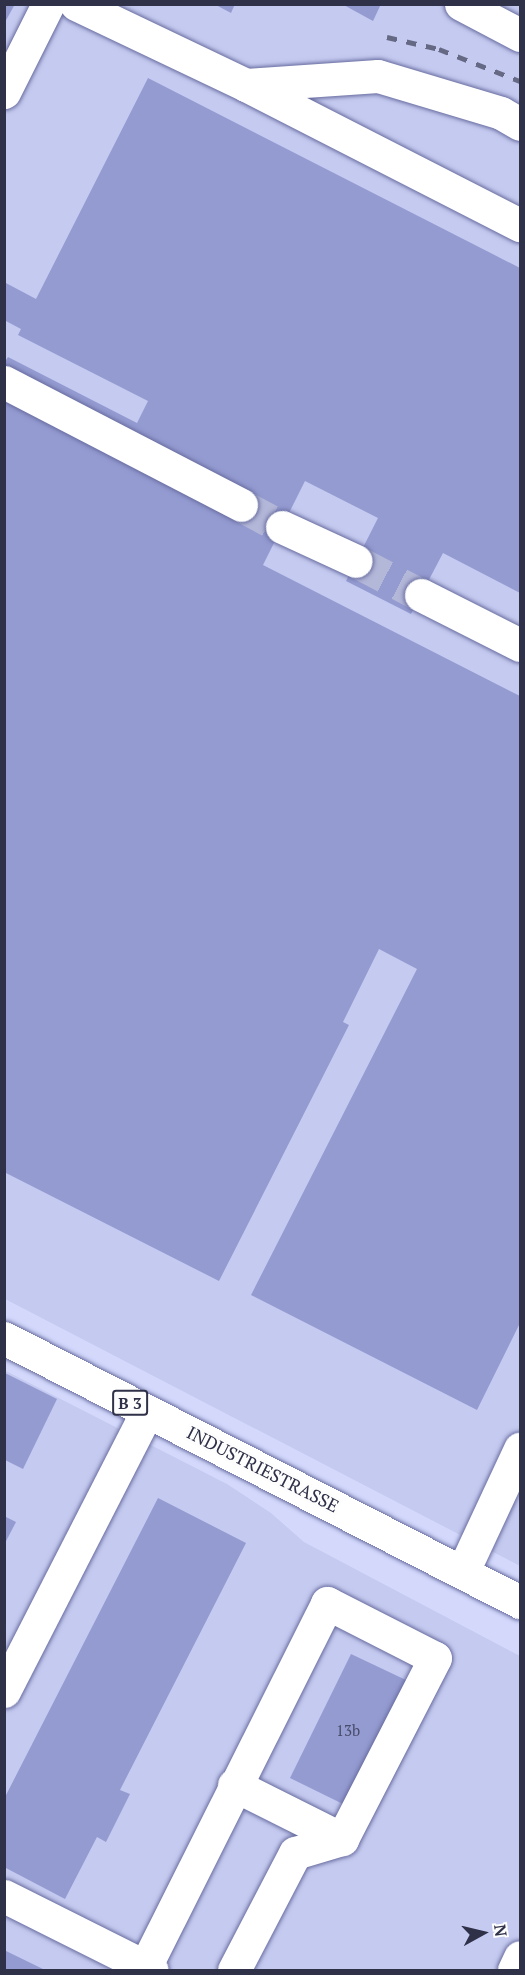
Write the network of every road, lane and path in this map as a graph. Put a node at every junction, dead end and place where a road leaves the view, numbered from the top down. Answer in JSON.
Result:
{"nodes":[{"id":1,"x":48,"y":4,"type":"edge"},
{"id":2,"x":76,"y":4,"type":"edge"},
{"id":3,"x":461,"y":4,"type":"edge"},
{"id":4,"x":520,"y":34,"type":"edge"},
{"id":5,"x":246,"y":85,"type":"junction"},
{"id":6,"x":4,"y":92,"type":"edge"},
{"id":7,"x":520,"y":124,"type":"edge"},
{"id":8,"x":520,"y":225,"type":"edge"},
{"id":9,"x":4,"y":382,"type":"edge"},
{"id":10,"x":241,"y":505,"type":"tunnel mouth"},
{"id":11,"x":282,"y":527,"type":"tunnel mouth"},
{"id":12,"x":356,"y":561,"type":"tunnel mouth"},
{"id":13,"x":422,"y":595,"type":"tunnel mouth"},
{"id":14,"x":520,"y":645,"type":"edge"},
{"id":15,"x":4,"y":1338,"type":"edge"},
{"id":16,"x":147,"y":1411,"type":"junction"},
{"id":17,"x":520,"y":1449,"type":"edge"},
{"id":18,"x":463,"y":1571,"type":"junction"},
{"id":19,"x":520,"y":1602,"type":"edge"},
{"id":20,"x":4,"y":1691,"type":"edge"},
{"id":21,"x":234,"y":1785,"type":"junction"},
{"id":22,"x":342,"y":1839,"type":"junction"},
{"id":23,"x":4,"y":1896,"type":"edge"},
{"id":24,"x":520,"y":1957,"type":"edge"},
{"id":25,"x":148,"y":1969,"type":"edge"},
{"id":26,"x":234,"y":1971,"type":"edge"},
{"id":27,"x":514,"y":1971,"type":"edge"}],
"edges":[{"from":1,"to":6,"type":"main road"},
{"from":2,"to":5,"type":"main road"},
{"from":3,"to":4,"type":"main road"},
{"from":5,"to":7,"type":"main road"},
{"from":5,"to":8,"type":"main road"},
{"from":9,"to":10,"type":"main road"},
{"from":11,"to":12,"type":"main road"},
{"from":13,"to":14,"type":"main road"},
{"from":15,"to":16,"type":"main road","name":"INDUSTRIESTRASSE","number":"B 3"},
{"from":16,"to":18,"type":"main road","name":"INDUSTRIESTRASSE","number":"B 3"},
{"from":16,"to":20,"type":"main road"},
{"from":17,"to":18,"type":"main road"},
{"from":18,"to":19,"type":"main road","name":"INDUSTRIESTRASSE","number":"B 3"},
{"from":21,"to":22,"type":"main road"},
{"from":21,"to":22,"type":"main road"},
{"from":21,"to":25,"type":"main road"},
{"from":22,"to":26,"type":"main road"},
{"from":23,"to":25,"type":"main road"},
{"from":24,"to":27,"type":"main road"}]}
